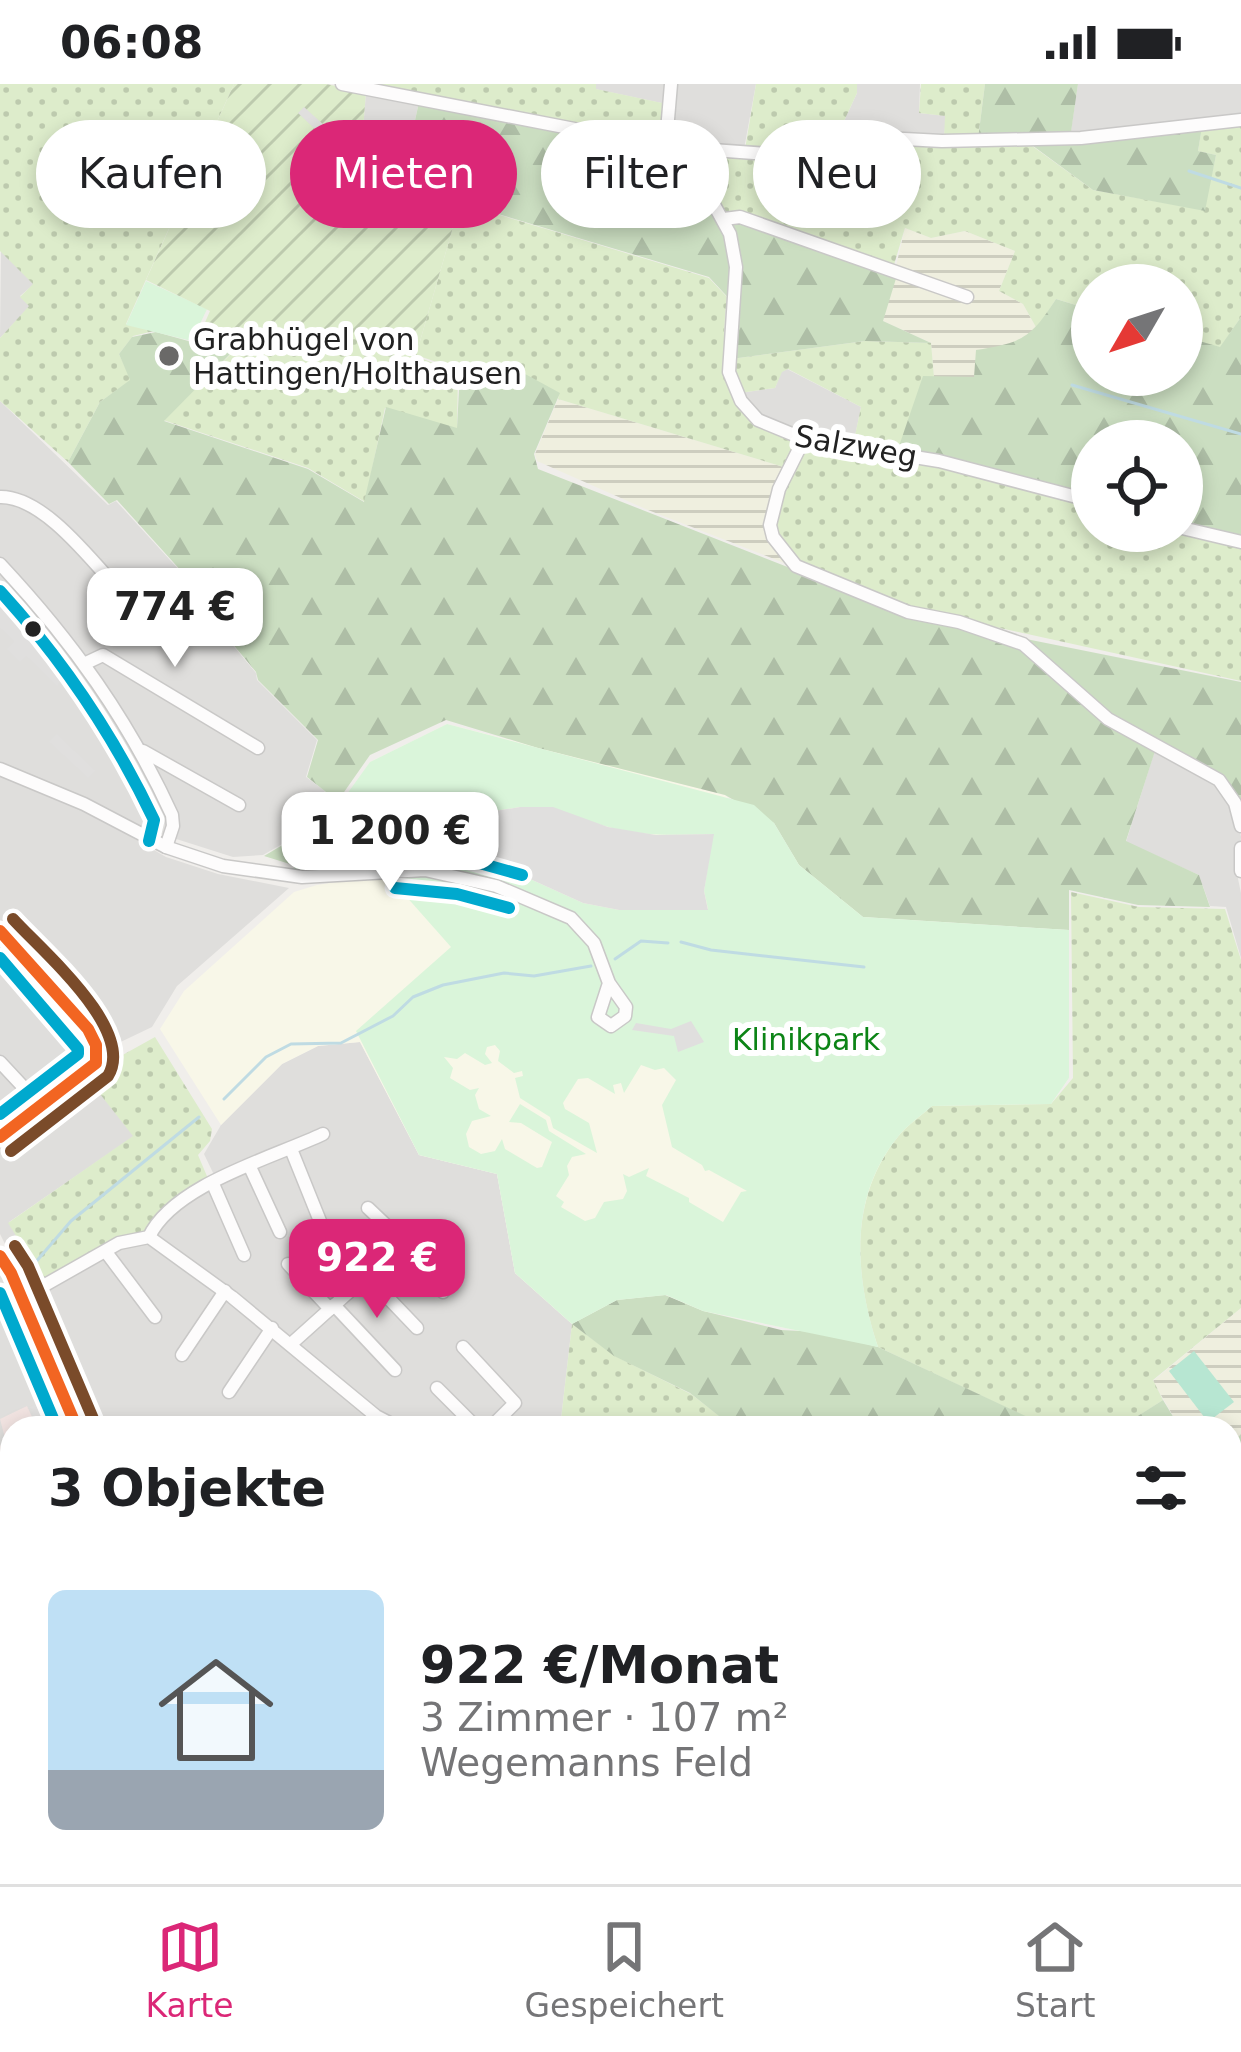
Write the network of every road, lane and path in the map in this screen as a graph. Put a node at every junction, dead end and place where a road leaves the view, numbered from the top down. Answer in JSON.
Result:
{"nodes":[{"id":1,"x":342,"y":84,"type":"edge"},
{"id":2,"x":671,"y":84,"type":"edge"},
{"id":3,"x":668,"y":120,"type":"edge"},
{"id":4,"x":1241,"y":120,"type":"edge"},
{"id":5,"x":541,"y":123,"type":"edge"},
{"id":6,"x":729,"y":151,"type":"edge"},
{"id":7,"x":729,"y":218,"type":"edge"},
{"id":8,"x":726,"y":228,"type":"edge"},
{"id":9,"x":967,"y":297,"type":"dead end"},
{"id":10,"x":804,"y":439,"type":"junction"},
{"id":11,"x":1071,"y":496,"type":"edge"},
{"id":12,"x":0,"y":497,"type":"edge"},
{"id":13,"x":1203,"y":533,"type":"edge"},
{"id":14,"x":1241,"y":542,"type":"edge"},
{"id":15,"x":0,"y":564,"type":"edge"},
{"id":16,"x":137,"y":592,"type":"dead end"},
{"id":17,"x":86,"y":663,"type":"junction"},
{"id":18,"x":258,"y":748,"type":"dead end"},
{"id":19,"x":143,"y":751,"type":"junction"},
{"id":20,"x":0,"y":769,"type":"edge"},
{"id":21,"x":239,"y":805,"type":"dead end"},
{"id":22,"x":1241,"y":826,"type":"edge"},
{"id":23,"x":166,"y":847,"type":"junction"},
{"id":24,"x":1241,"y":848,"type":"edge"},
{"id":25,"x":1241,"y":872,"type":"edge"},
{"id":26,"x":0,"y":931,"type":"edge"},
{"id":27,"x":609,"y":983,"type":"dead end"},
{"id":28,"x":0,"y":1062,"type":"edge"},
{"id":29,"x":41,"y":1106,"type":"junction"},
{"id":30,"x":323,"y":1134,"type":"dead end"},
{"id":31,"x":0,"y":1137,"type":"edge"},
{"id":32,"x":291,"y":1149,"type":"junction"},
{"id":33,"x":250,"y":1167,"type":"junction"},
{"id":34,"x":213,"y":1184,"type":"junction"},
{"id":35,"x":368,"y":1208,"type":"dead end"},
{"id":36,"x":280,"y":1232,"type":"dead end"},
{"id":37,"x":149,"y":1237,"type":"junction"},
{"id":38,"x":409,"y":1246,"type":"junction"},
{"id":39,"x":106,"y":1252,"type":"junction"},
{"id":40,"x":244,"y":1255,"type":"dead end"},
{"id":41,"x":0,"y":1256,"type":"edge"},
{"id":42,"x":288,"y":1264,"type":"dead end"},
{"id":43,"x":366,"y":1278,"type":"junction"},
{"id":44,"x":224,"y":1291,"type":"junction"},
{"id":45,"x":442,"y":1292,"type":"dead end"},
{"id":46,"x":22,"y":1298,"type":"junction"},
{"id":47,"x":332,"y":1307,"type":"junction"},
{"id":48,"x":155,"y":1317,"type":"dead end"},
{"id":49,"x":272,"y":1328,"type":"junction"},
{"id":50,"x":417,"y":1328,"type":"dead end"},
{"id":51,"x":291,"y":1344,"type":"junction"},
{"id":52,"x":463,"y":1347,"type":"dead end"},
{"id":53,"x":182,"y":1354,"type":"dead end"},
{"id":54,"x":394,"y":1370,"type":"dead end"},
{"id":55,"x":437,"y":1388,"type":"dead end"},
{"id":56,"x":229,"y":1393,"type":"dead end"},
{"id":57,"x":72,"y":1416,"type":"edge"},
{"id":58,"x":376,"y":1416,"type":"edge"},
{"id":59,"x":465,"y":1416,"type":"edge"},
{"id":60,"x":502,"y":1416,"type":"edge"}],
"edges":[{"from":1,"to":5,"type":"street","name":"Salzweg"},
{"from":2,"to":3,"type":"street"},
{"from":4,"to":6,"type":"street","name":"Salzweg"},
{"from":7,"to":9,"type":"street"},
{"from":8,"to":10,"type":"street","name":"Salzweg"},
{"from":10,"to":11,"type":"street","name":"Salzweg"},
{"from":10,"to":22,"type":"street"},
{"from":12,"to":16,"type":"street"},
{"from":13,"to":14,"type":"street"},
{"from":15,"to":17,"type":"street"},
{"from":17,"to":18,"type":"street"},
{"from":17,"to":19,"type":"street"},
{"from":19,"to":21,"type":"street"},
{"from":19,"to":23,"type":"street"},
{"from":20,"to":23,"type":"street"},
{"from":23,"to":27,"type":"street"},
{"from":24,"to":25,"type":"street"},
{"from":26,"to":29,"type":"street"},
{"from":28,"to":29,"type":"street"},
{"from":29,"to":31,"type":"street"},
{"from":30,"to":32,"type":"street"},
{"from":32,"to":33,"type":"street"},
{"from":32,"to":43,"type":"street"},
{"from":33,"to":34,"type":"street"},
{"from":33,"to":36,"type":"street"},
{"from":34,"to":37,"type":"street"},
{"from":34,"to":40,"type":"street"},
{"from":35,"to":38,"type":"street"},
{"from":37,"to":39,"type":"street"},
{"from":37,"to":44,"type":"street"},
{"from":38,"to":43,"type":"street"},
{"from":38,"to":45,"type":"street"},
{"from":39,"to":46,"type":"street"},
{"from":39,"to":48,"type":"street"},
{"from":41,"to":46,"type":"street"},
{"from":42,"to":47,"type":"street"},
{"from":43,"to":47,"type":"street"},
{"from":43,"to":50,"type":"street"},
{"from":44,"to":49,"type":"street"},
{"from":44,"to":53,"type":"street"},
{"from":46,"to":57,"type":"street"},
{"from":47,"to":51,"type":"street"},
{"from":47,"to":54,"type":"street"},
{"from":49,"to":51,"type":"street"},
{"from":49,"to":56,"type":"street"},
{"from":51,"to":58,"type":"street"},
{"from":52,"to":60,"type":"street"},
{"from":55,"to":59,"type":"street"}]}
